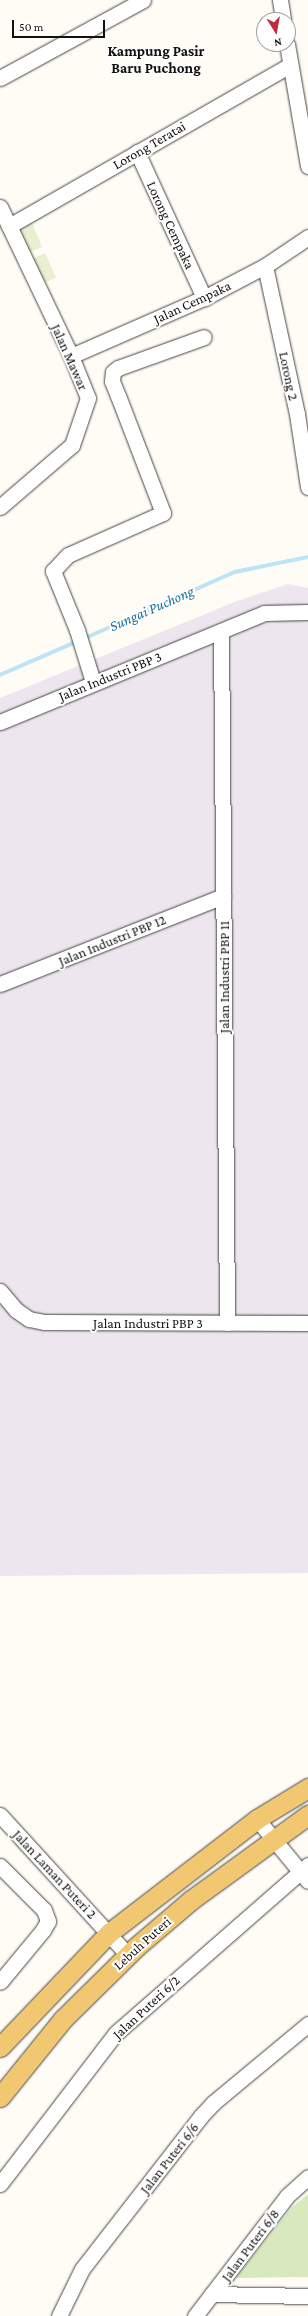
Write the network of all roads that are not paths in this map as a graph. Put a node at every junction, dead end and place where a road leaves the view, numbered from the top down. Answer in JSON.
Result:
{"nodes":[{"id":1,"x":143,"y":0,"type":"edge"},
{"id":2,"x":280,"y":0,"type":"edge"},
{"id":3,"x":282,"y":12,"type":"edge"},
{"id":4,"x":288,"y":52,"type":"edge"},
{"id":5,"x":290,"y":65,"type":"junction"},
{"id":6,"x":0,"y":78,"type":"edge"},
{"id":7,"x":137,"y":152,"type":"junction"},
{"id":8,"x":308,"y":166,"type":"edge"},
{"id":9,"x":0,"y":207,"type":"edge"},
{"id":10,"x":9,"y":226,"type":"junction"},
{"id":11,"x":308,"y":237,"type":"edge"},
{"id":12,"x":265,"y":266,"type":"junction"},
{"id":13,"x":204,"y":298,"type":"junction"},
{"id":14,"x":204,"y":337,"type":"dead end"},
{"id":15,"x":71,"y":356,"type":"junction"},
{"id":16,"x":302,"y":415,"type":"edge"},
{"id":17,"x":308,"y":487,"type":"edge"},
{"id":18,"x":0,"y":507,"type":"edge"},
{"id":19,"x":308,"y":612,"type":"edge"},
{"id":20,"x":221,"y":631,"type":"junction"},
{"id":21,"x":93,"y":682,"type":"junction"},
{"id":22,"x":0,"y":722,"type":"edge"},
{"id":23,"x":224,"y":896,"type":"junction"},
{"id":24,"x":0,"y":984,"type":"edge"},
{"id":25,"x":0,"y":1291,"type":"edge"},
{"id":26,"x":227,"y":1323,"type":"junction"},
{"id":27,"x":308,"y":1323,"type":"edge"},
{"id":28,"x":308,"y":1788,"type":"edge"},
{"id":29,"x":308,"y":1815,"type":"edge"},
{"id":30,"x":0,"y":1816,"type":"edge"},
{"id":31,"x":257,"y":1819,"type":"junction"},
{"id":32,"x":273,"y":1838,"type":"junction"},
{"id":33,"x":0,"y":1866,"type":"edge"},
{"id":34,"x":305,"y":1872,"type":"edge"},
{"id":35,"x":109,"y":1933,"type":"junction"},
{"id":36,"x":128,"y":1955,"type":"junction"},
{"id":37,"x":0,"y":1982,"type":"edge"},
{"id":38,"x":308,"y":2024,"type":"edge"},
{"id":39,"x":0,"y":2047,"type":"edge"},
{"id":40,"x":0,"y":2097,"type":"edge"},
{"id":41,"x":308,"y":2177,"type":"edge"},
{"id":42,"x":0,"y":2184,"type":"edge"},
{"id":43,"x":212,"y":2294,"type":"junction"},
{"id":44,"x":308,"y":2296,"type":"edge"},
{"id":45,"x":59,"y":2316,"type":"edge"},
{"id":46,"x":194,"y":2316,"type":"edge"}],
"edges":[{"from":1,"to":6,"type":"street"},
{"from":2,"to":3,"type":"street"},
{"from":4,"to":5,"type":"street"},
{"from":5,"to":7,"type":"street","name":"Lorong Teratai"},
{"from":5,"to":8,"type":"street"},
{"from":7,"to":10,"type":"street","name":"Lorong Teratai"},
{"from":7,"to":13,"type":"street","name":"Lorong Cempaka"},
{"from":9,"to":10,"type":"street","name":"Jalan Mawar"},
{"from":10,"to":15,"type":"street","name":"Jalan Mawar"},
{"from":11,"to":12,"type":"street","name":"Jalan Cempaka"},
{"from":12,"to":13,"type":"street","name":"Jalan Cempaka"},
{"from":12,"to":16,"type":"street","name":"Lorong 2"},
{"from":13,"to":15,"type":"street","name":"Jalan Cempaka"},
{"from":14,"to":21,"type":"street"},
{"from":15,"to":18,"type":"street","name":"Jalan Mawar"},
{"from":16,"to":17,"type":"street","name":"Lorong 2"},
{"from":19,"to":20,"type":"street","name":"Jalan Industri PBP 3"},
{"from":20,"to":21,"type":"street","name":"Jalan Industri PBP 3"},
{"from":20,"to":23,"type":"street","name":"Jalan Industri PBP 11"},
{"from":21,"to":22,"type":"street","name":"Jalan Industri PBP 3"},
{"from":23,"to":24,"type":"street","name":"Jalan Industri PBP 12"},
{"from":23,"to":26,"type":"street","name":"Jalan Industri PBP 11"},
{"from":25,"to":26,"type":"street","name":"Jalan Industri PBP 3"},
{"from":26,"to":27,"type":"street","name":"Jalan Industri PBP 3"},
{"from":28,"to":31,"type":"main road","name":"Lebuh Puteri"},
{"from":29,"to":32,"type":"main road","name":"Lebuh Puteri"},
{"from":30,"to":35,"type":"street","name":"Jalan Laman Puteri 2"},
{"from":31,"to":32,"type":"street"},
{"from":31,"to":35,"type":"main road","name":"Lebuh Puteri"},
{"from":32,"to":34,"type":"street"},
{"from":32,"to":36,"type":"main road","name":"Lebuh Puteri"},
{"from":33,"to":37,"type":"street"},
{"from":34,"to":42,"type":"street","name":"Jalan Puteri 6/2"},
{"from":35,"to":36,"type":"street","name":"Jalan Laman Puteri 2"},
{"from":35,"to":39,"type":"main road","name":"Lebuh Puteri"},
{"from":36,"to":40,"type":"main road","name":"Lebuh Puteri"},
{"from":38,"to":45,"type":"street","name":"Jalan Puteri 6/6"},
{"from":41,"to":43,"type":"street","name":"Jalan Puteri 6/8"},
{"from":43,"to":44,"type":"street"},
{"from":43,"to":46,"type":"street","name":"Jalan Puteri 6/8"}]}
